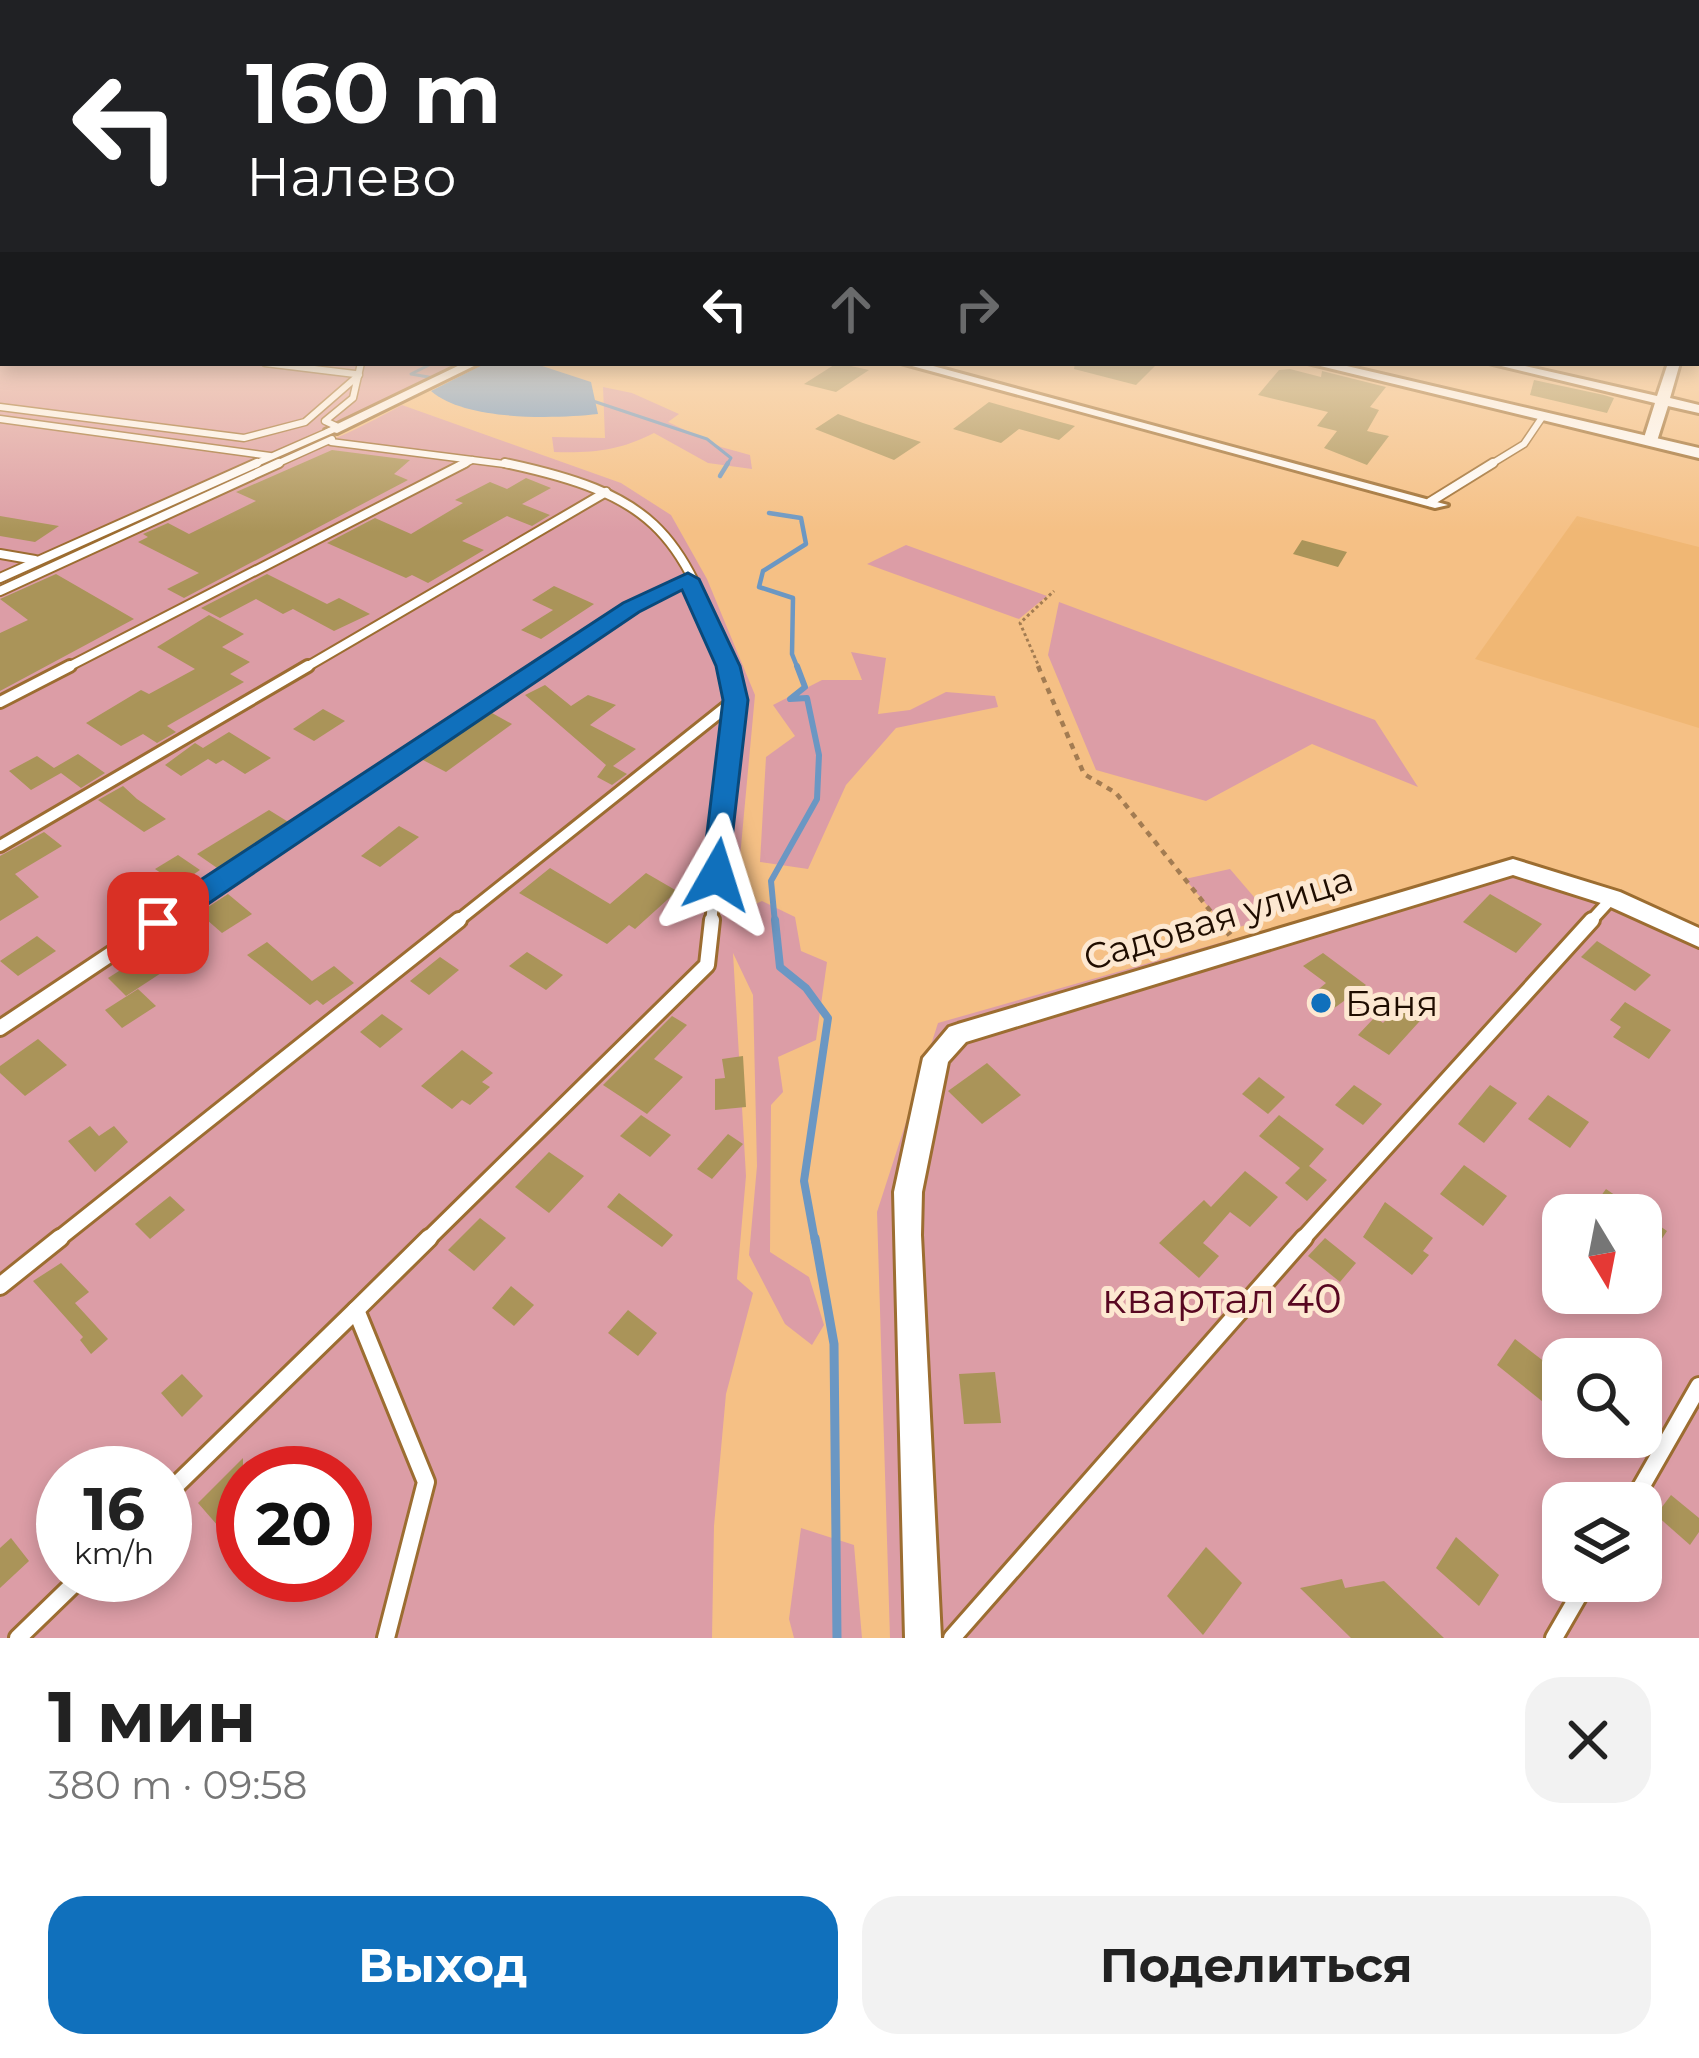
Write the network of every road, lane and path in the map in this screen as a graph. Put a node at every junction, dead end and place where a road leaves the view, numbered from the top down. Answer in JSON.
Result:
{"nodes":[{"id":1,"x":348,"y":379,"type":"edge"},
{"id":2,"x":358,"y":379,"type":"edge"},
{"id":3,"x":439,"y":379,"type":"edge"},
{"id":4,"x":969,"y":379,"type":"edge"},
{"id":5,"x":1386,"y":379,"type":"edge"},
{"id":6,"x":1568,"y":379,"type":"edge"},
{"id":7,"x":1668,"y":379,"type":"edge"},
{"id":8,"x":1660,"y":400,"type":"junction"},
{"id":9,"x":0,"y":407,"type":"edge"},
{"id":10,"x":1699,"y":409,"type":"edge"},
{"id":11,"x":1543,"y":416,"type":"junction"},
{"id":12,"x":313,"y":417,"type":"junction"},
{"id":13,"x":0,"y":419,"type":"edge"},
{"id":14,"x":332,"y":430,"type":"junction"},
{"id":15,"x":1649,"y":441,"type":"junction"},
{"id":16,"x":1699,"y":453,"type":"edge"},
{"id":17,"x":273,"y":456,"type":"junction"},
{"id":18,"x":472,"y":460,"type":"junction"},
{"id":19,"x":606,"y":492,"type":"junction"},
{"id":20,"x":1435,"y":503,"type":"joint"},
{"id":21,"x":0,"y":554,"type":"edge"},
{"id":22,"x":39,"y":560,"type":"junction"},
{"id":23,"x":0,"y":578,"type":"edge"},
{"id":24,"x":688,"y":579,"type":"junction"},
{"id":25,"x":0,"y":591,"type":"edge"},
{"id":26,"x":1054,"y":591,"type":"dead end"},
{"id":27,"x":735,"y":700,"type":"junction"},
{"id":28,"x":0,"y":702,"type":"edge"},
{"id":29,"x":0,"y":846,"type":"edge"},
{"id":30,"x":1612,"y":898,"type":"junction"},
{"id":31,"x":1699,"y":938,"type":"edge"},
{"id":32,"x":1241,"y":949,"type":"junction"},
{"id":33,"x":0,"y":1028,"type":"edge"},
{"id":34,"x":0,"y":1286,"type":"edge"},
{"id":35,"x":356,"y":1310,"type":"junction"},
{"id":36,"x":1699,"y":1386,"type":"edge"},
{"id":37,"x":192,"y":1470,"type":"edge"},
{"id":38,"x":1644,"y":1482,"type":"edge"},
{"id":39,"x":55,"y":1602,"type":"edge"},
{"id":40,"x":1575,"y":1602,"type":"edge"},
{"id":41,"x":18,"y":1638,"type":"edge"},
{"id":42,"x":386,"y":1638,"type":"edge"},
{"id":43,"x":923,"y":1638,"type":"edge"},
{"id":44,"x":952,"y":1638,"type":"edge"},
{"id":45,"x":1554,"y":1638,"type":"edge"}],
"edges":[{"from":1,"to":12,"type":"lane"},
{"from":2,"to":14,"type":"lane"},
{"from":3,"to":14,"type":"street"},
{"from":4,"to":20,"type":"street"},
{"from":5,"to":11,"type":"street"},
{"from":6,"to":8,"type":"street"},
{"from":7,"to":8,"type":"street"},
{"from":8,"to":10,"type":"street"},
{"from":8,"to":15,"type":"street"},
{"from":9,"to":12,"type":"lane"},
{"from":11,"to":15,"type":"street"},
{"from":11,"to":20,"type":"lane"},
{"from":12,"to":14,"type":"lane"},
{"from":13,"to":17,"type":"lane"},
{"from":14,"to":17,"type":"lane"},
{"from":14,"to":18,"type":"lane"},
{"from":14,"to":25,"type":"lane"},
{"from":15,"to":16,"type":"street"},
{"from":17,"to":22,"type":"lane"},
{"from":18,"to":19,"type":"lane"},
{"from":18,"to":28,"type":"lane"},
{"from":19,"to":24,"type":"lane"},
{"from":19,"to":29,"type":"lane"},
{"from":21,"to":22,"type":"lane"},
{"from":22,"to":23,"type":"lane"},
{"from":24,"to":27,"type":"lane"},
{"from":24,"to":33,"type":"lane"},
{"from":26,"to":32,"type":"path"},
{"from":27,"to":34,"type":"lane"},
{"from":27,"to":35,"type":"lane"},
{"from":30,"to":31,"type":"street"},
{"from":30,"to":32,"type":"street","name":"Садовая улица"},
{"from":30,"to":44,"type":"lane"},
{"from":32,"to":43,"type":"street","name":"Садовая улица"},
{"from":35,"to":37,"type":"lane"},
{"from":35,"to":42,"type":"lane"},
{"from":36,"to":38,"type":"lane"},
{"from":39,"to":41,"type":"lane"},
{"from":40,"to":45,"type":"lane"}]}
